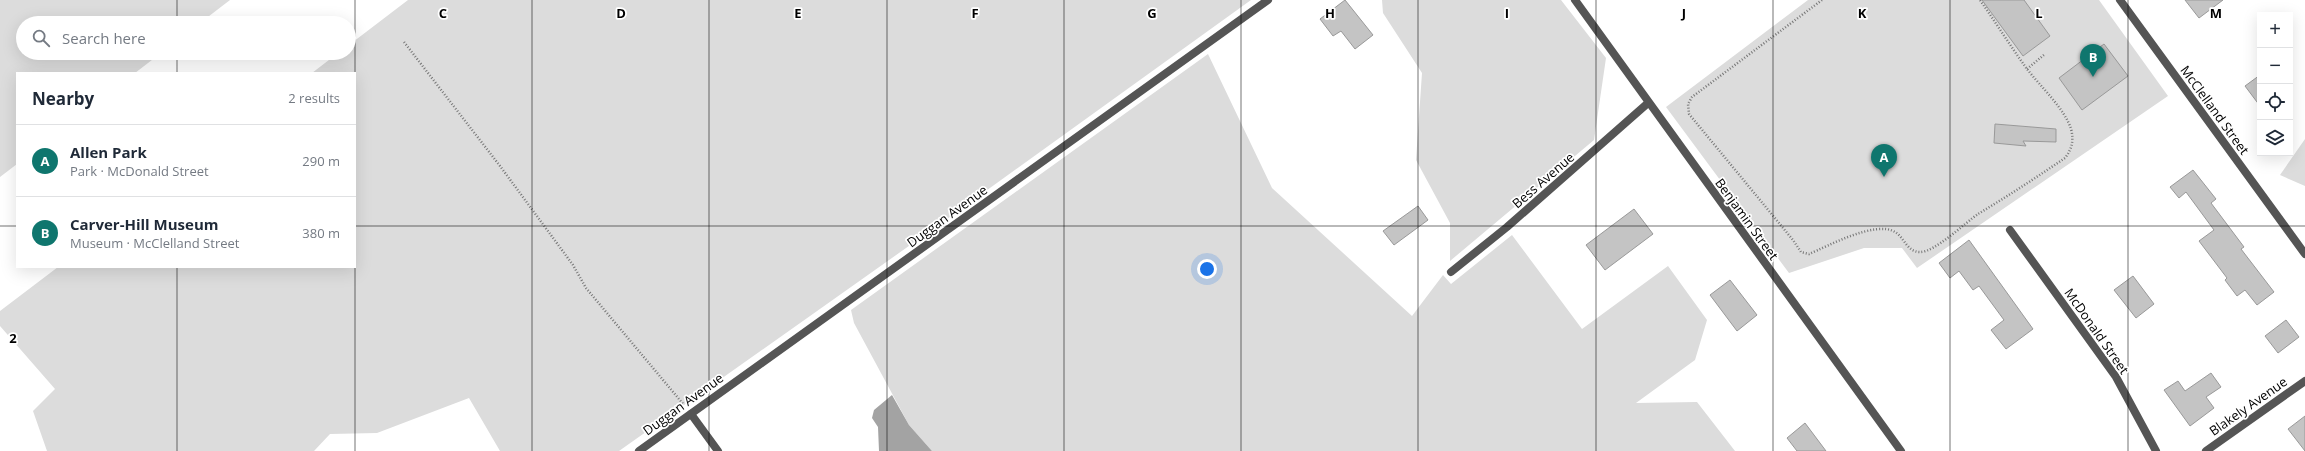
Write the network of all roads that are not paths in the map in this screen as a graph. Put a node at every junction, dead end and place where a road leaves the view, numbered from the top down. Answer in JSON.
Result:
{"nodes":[{"id":1,"x":1268,"y":0,"type":"edge"},
{"id":2,"x":1575,"y":0,"type":"edge"},
{"id":3,"x":2120,"y":0,"type":"edge"},
{"id":4,"x":1648,"y":103,"type":"junction"},
{"id":5,"x":2010,"y":230,"type":"dead end"},
{"id":6,"x":2305,"y":254,"type":"edge"},
{"id":7,"x":1451,"y":272,"type":"dead end"},
{"id":8,"x":2305,"y":381,"type":"edge"},
{"id":9,"x":691,"y":414,"type":"junction"},
{"id":10,"x":639,"y":451,"type":"edge"},
{"id":11,"x":718,"y":451,"type":"edge"},
{"id":12,"x":1901,"y":451,"type":"edge"},
{"id":13,"x":2156,"y":451,"type":"edge"},
{"id":14,"x":2206,"y":451,"type":"edge"}],
"edges":[{"from":1,"to":9,"type":"street","name":"Duggan Avenue"},
{"from":2,"to":4,"type":"street","name":"Benjamin Street"},
{"from":3,"to":6,"type":"street","name":"McClelland Street"},
{"from":4,"to":7,"type":"street","name":"Bess Avenue"},
{"from":4,"to":12,"type":"street","name":"Benjamin Street"},
{"from":5,"to":13,"type":"street","name":"McDonald Street"},
{"from":8,"to":14,"type":"street","name":"Blakely Avenue"},
{"from":9,"to":10,"type":"street","name":"Duggan Avenue"},
{"from":9,"to":11,"type":"street"}]}
